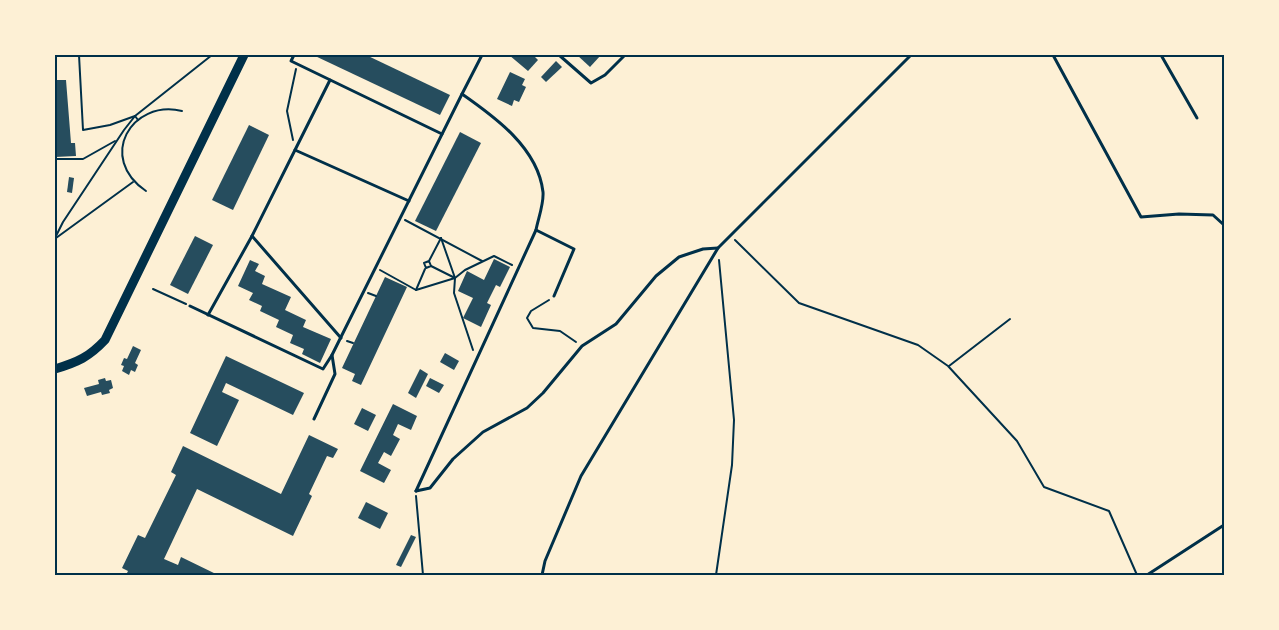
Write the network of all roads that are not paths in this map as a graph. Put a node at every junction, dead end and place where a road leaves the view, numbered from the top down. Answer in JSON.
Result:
{"nodes":[{"id":1,"x":244,"y":55,"type":"edge"},
{"id":2,"x":294,"y":55,"type":"edge"},
{"id":3,"x":482,"y":55,"type":"edge"},
{"id":4,"x":559,"y":55,"type":"edge"},
{"id":5,"x":625,"y":55,"type":"edge"},
{"id":6,"x":911,"y":55,"type":"edge"},
{"id":7,"x":1053,"y":55,"type":"edge"},
{"id":8,"x":1161,"y":55,"type":"edge"},
{"id":9,"x":330,"y":80,"type":"junction"},
{"id":10,"x":462,"y":94,"type":"junction"},
{"id":11,"x":1198,"y":118,"type":"dead end"},
{"id":12,"x":442,"y":134,"type":"junction"},
{"id":13,"x":295,"y":150,"type":"junction"},
{"id":14,"x":409,"y":201,"type":"junction"},
{"id":15,"x":1224,"y":225,"type":"edge"},
{"id":16,"x":536,"y":230,"type":"junction"},
{"id":17,"x":252,"y":236,"type":"junction"},
{"id":18,"x":718,"y":248,"type":"junction"},
{"id":19,"x":554,"y":296,"type":"road end"},
{"id":20,"x":190,"y":306,"type":"road end"},
{"id":21,"x":208,"y":315,"type":"junction"},
{"id":22,"x":341,"y":338,"type":"junction"},
{"id":23,"x":332,"y":355,"type":"junction"},
{"id":24,"x":55,"y":369,"type":"edge"},
{"id":25,"x":314,"y":420,"type":"dead end"},
{"id":26,"x":1224,"y":525,"type":"edge"},
{"id":27,"x":542,"y":575,"type":"edge"},
{"id":28,"x":1147,"y":575,"type":"edge"}],
"edges":[{"from":1,"to":24,"type":"main road"},
{"from":2,"to":9,"type":"lane"},
{"from":3,"to":10,"type":"lane"},
{"from":4,"to":5,"type":"lane"},
{"from":6,"to":18,"type":"lane"},
{"from":7,"to":15,"type":"lane"},
{"from":8,"to":11,"type":"lane"},
{"from":9,"to":12,"type":"lane"},
{"from":9,"to":13,"type":"lane"},
{"from":10,"to":12,"type":"lane"},
{"from":10,"to":16,"type":"lane"},
{"from":12,"to":14,"type":"lane"},
{"from":13,"to":14,"type":"lane"},
{"from":13,"to":17,"type":"lane"},
{"from":14,"to":22,"type":"lane"},
{"from":16,"to":18,"type":"lane"},
{"from":16,"to":19,"type":"lane"},
{"from":17,"to":21,"type":"lane"},
{"from":17,"to":22,"type":"lane"},
{"from":18,"to":27,"type":"lane"},
{"from":20,"to":21,"type":"lane"},
{"from":21,"to":23,"type":"lane"},
{"from":22,"to":23,"type":"lane"},
{"from":23,"to":25,"type":"lane"},
{"from":26,"to":28,"type":"lane"}]}
